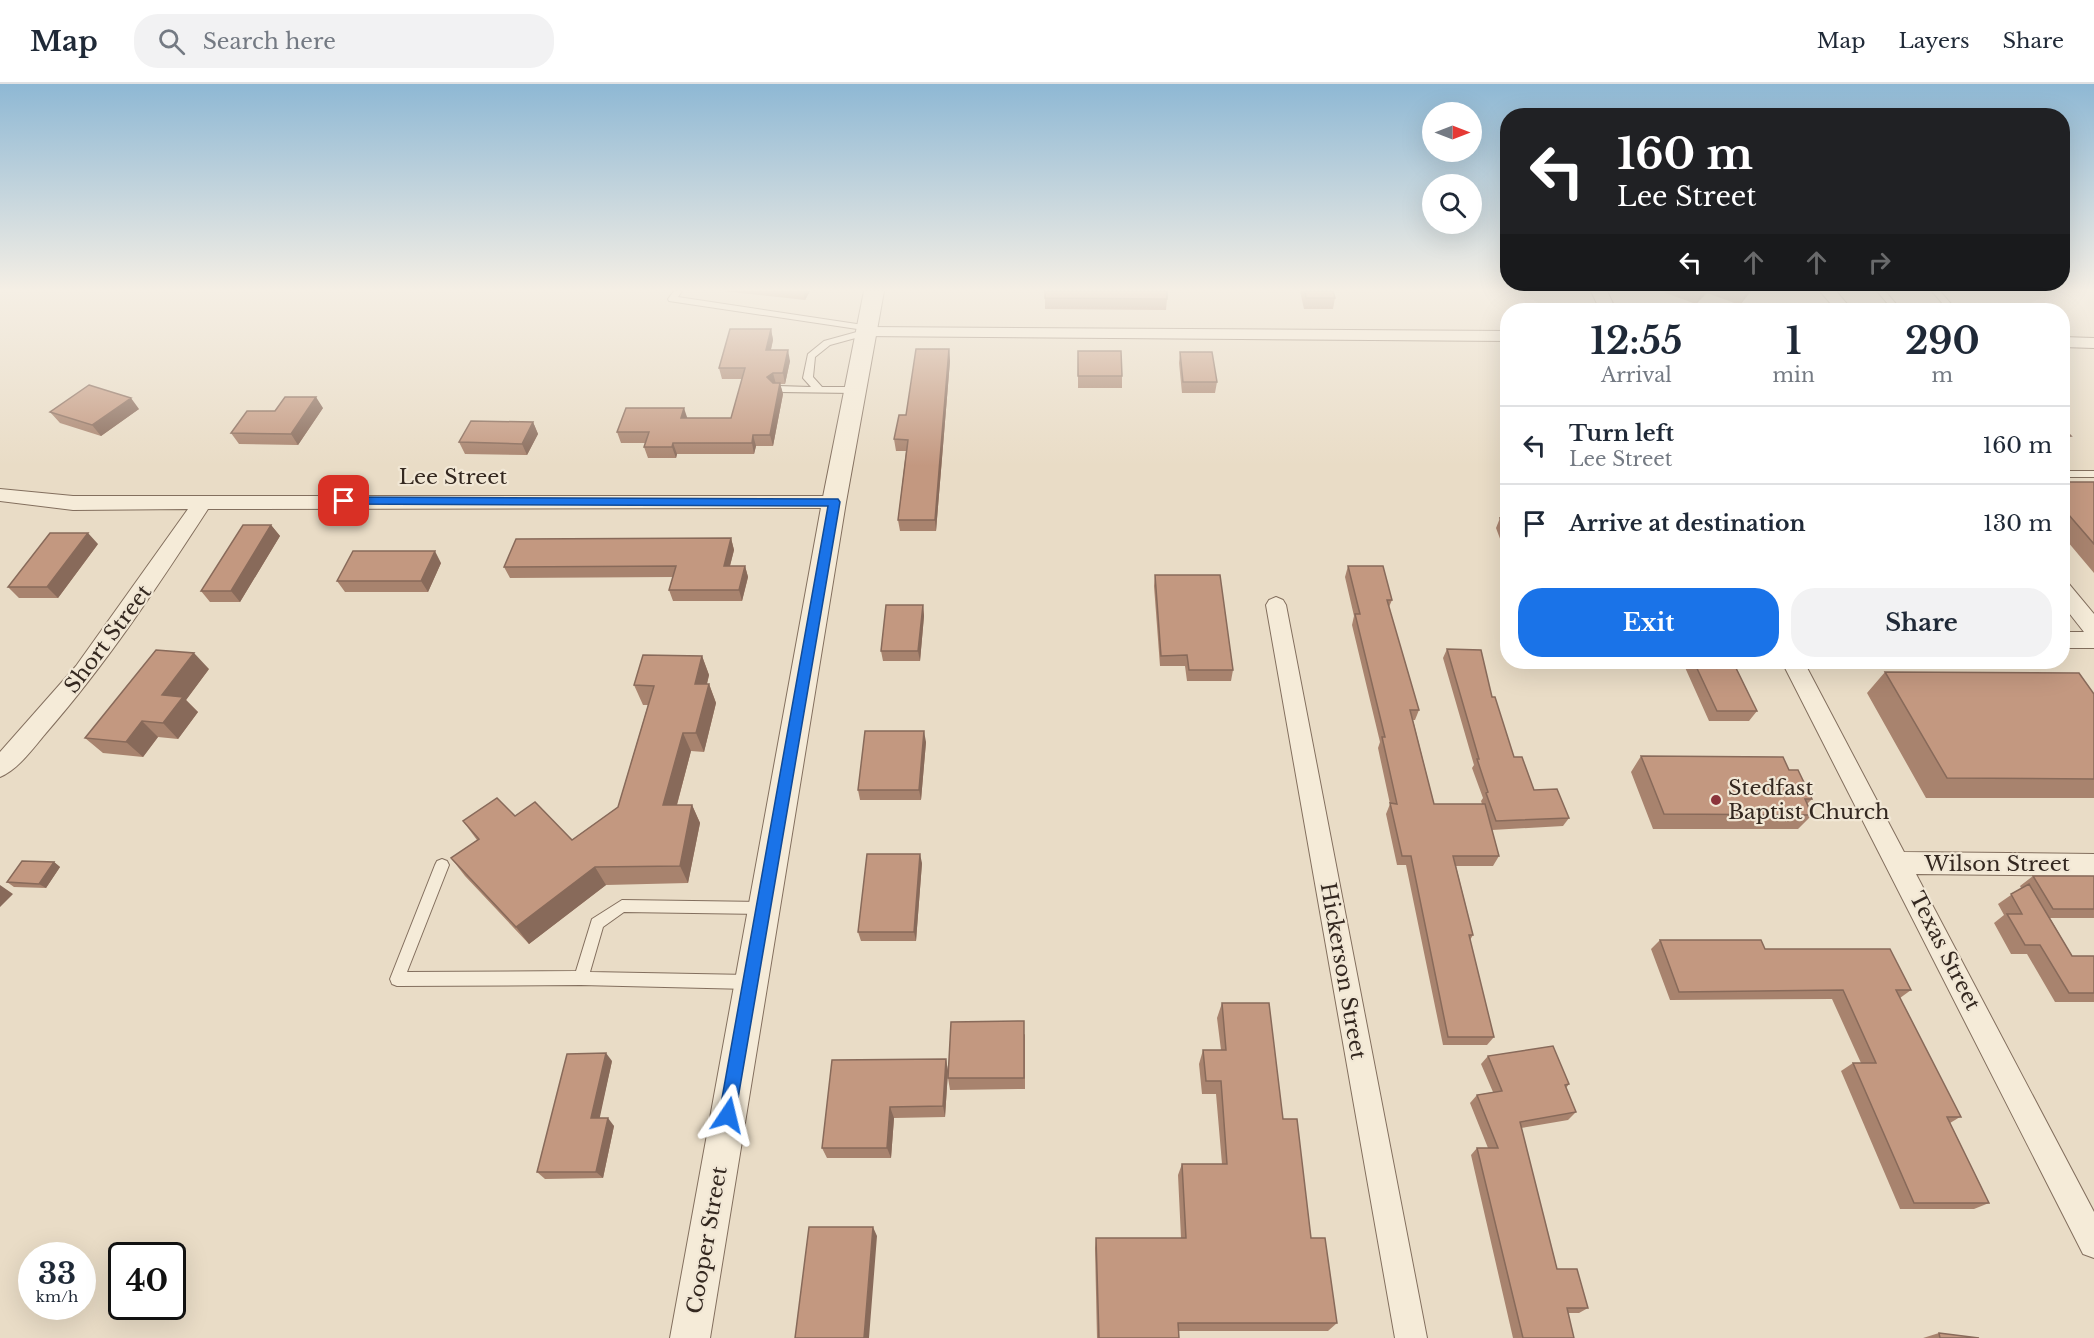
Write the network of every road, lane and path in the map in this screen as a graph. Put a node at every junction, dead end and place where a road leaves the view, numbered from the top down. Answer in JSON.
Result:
{"nodes":[{"id":1,"x":819,"y":350,"type":"edge"},
{"id":2,"x":863,"y":350,"type":"edge"},
{"id":3,"x":777,"y":389,"type":"edge"},
{"id":4,"x":819,"y":389,"type":"junction"},
{"id":5,"x":854,"y":390,"type":"junction"},
{"id":6,"x":2070,"y":474,"type":"edge"},
{"id":7,"x":2094,"y":474,"type":"edge"},
{"id":8,"x":0,"y":495,"type":"edge"},
{"id":9,"x":204,"y":501,"type":"junction"},
{"id":10,"x":834,"y":502,"type":"junction"},
{"id":11,"x":2070,"y":599,"type":"edge"},
{"id":12,"x":1276,"y":605,"type":"dead end"},
{"id":13,"x":2094,"y":629,"type":"edge"},
{"id":14,"x":2070,"y":640,"type":"edge"},
{"id":15,"x":2094,"y":640,"type":"edge"},
{"id":16,"x":1797,"y":669,"type":"edge"},
{"id":17,"x":0,"y":767,"type":"edge"},
{"id":18,"x":1900,"y":863,"type":"junction"},
{"id":19,"x":442,"y":865,"type":"dead end"},
{"id":20,"x":2094,"y":865,"type":"edge"},
{"id":21,"x":764,"y":908,"type":"junction"},
{"id":22,"x":581,"y":978,"type":"junction"},
{"id":23,"x":751,"y":982,"type":"junction"},
{"id":24,"x":2094,"y":1243,"type":"edge"},
{"id":25,"x":690,"y":1338,"type":"edge"},
{"id":26,"x":1411,"y":1338,"type":"edge"}],
"edges":[{"from":1,"to":4,"type":"lane"},
{"from":2,"to":5,"type":"street","name":"Cooper Street"},
{"from":3,"to":4,"type":"lane"},
{"from":4,"to":5,"type":"lane"},
{"from":5,"to":10,"type":"street","name":"Cooper Street"},
{"from":6,"to":7,"type":"lane"},
{"from":8,"to":9,"type":"street","name":"Lee Street"},
{"from":9,"to":10,"type":"street","name":"Lee Street"},
{"from":9,"to":17,"type":"street","name":"Short Street"},
{"from":10,"to":21,"type":"street","name":"Cooper Street"},
{"from":11,"to":13,"type":"street"},
{"from":12,"to":26,"type":"street","name":"Hickerson Street"},
{"from":14,"to":15,"type":"street"},
{"from":16,"to":18,"type":"street","name":"Texas Street"},
{"from":18,"to":20,"type":"street","name":"Wilson Street"},
{"from":18,"to":24,"type":"street","name":"Texas Street"},
{"from":19,"to":22,"type":"lane"},
{"from":21,"to":22,"type":"lane"},
{"from":21,"to":23,"type":"street","name":"Cooper Street"},
{"from":22,"to":23,"type":"lane"},
{"from":23,"to":25,"type":"street","name":"Cooper Street"}]}
